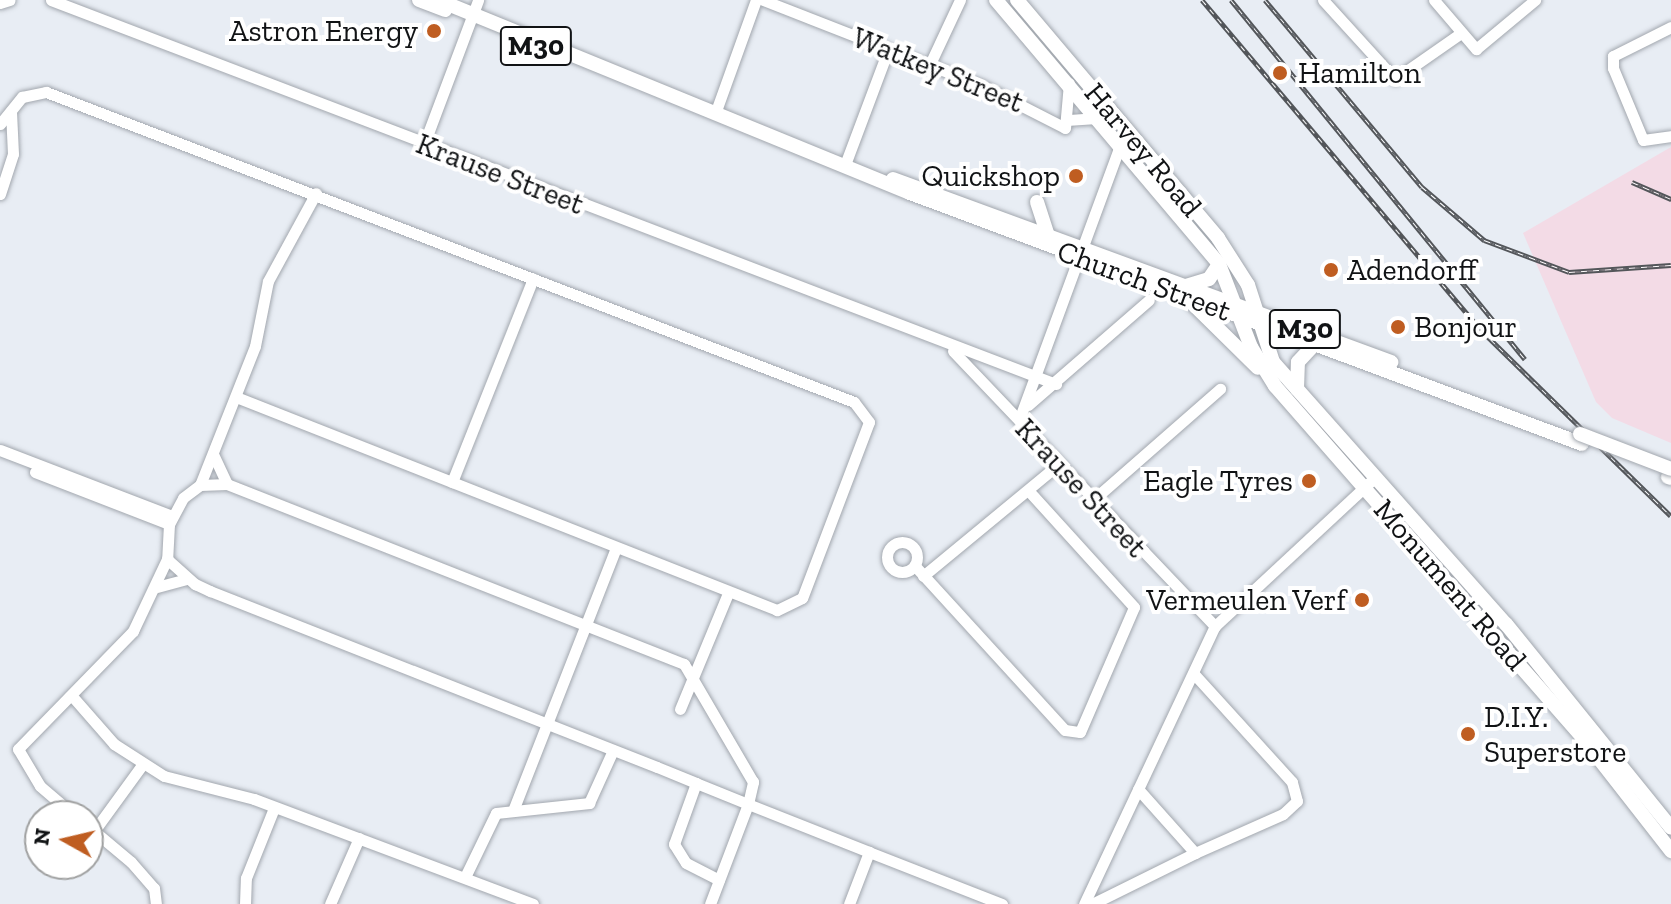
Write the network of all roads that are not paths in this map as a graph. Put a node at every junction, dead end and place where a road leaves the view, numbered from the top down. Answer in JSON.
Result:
{"nodes":[{"id":1,"x":10,"y":0,"type":"edge"},
{"id":2,"x":51,"y":0,"type":"edge"},
{"id":3,"x":419,"y":0,"type":"edge"},
{"id":4,"x":438,"y":0,"type":"edge"},
{"id":5,"x":756,"y":0,"type":"edge"},
{"id":6,"x":763,"y":0,"type":"edge"},
{"id":7,"x":960,"y":0,"type":"edge"},
{"id":8,"x":996,"y":0,"type":"edge"},
{"id":9,"x":1017,"y":0,"type":"edge"},
{"id":10,"x":1323,"y":0,"type":"edge"},
{"id":11,"x":1434,"y":0,"type":"edge"},
{"id":12,"x":1533,"y":0,"type":"edge"},
{"id":13,"x":0,"y":3,"type":"edge"},
{"id":14,"x":474,"y":11,"type":"edge"},
{"id":15,"x":1671,"y":27,"type":"edge"},
{"id":16,"x":1461,"y":33,"type":"junction"},
{"id":17,"x":888,"y":50,"type":"junction"},
{"id":18,"x":930,"y":64,"type":"junction"},
{"id":19,"x":1069,"y":83,"type":"junction"},
{"id":20,"x":11,"y":111,"type":"junction"},
{"id":21,"x":716,"y":111,"type":"junction"},
{"id":22,"x":1100,"y":118,"type":"junction"},
{"id":23,"x":0,"y":124,"type":"edge"},
{"id":24,"x":1066,"y":124,"type":"junction"},
{"id":25,"x":1671,"y":136,"type":"edge"},
{"id":26,"x":1130,"y":143,"type":"junction"},
{"id":27,"x":424,"y":144,"type":"junction"},
{"id":28,"x":846,"y":162,"type":"junction"},
{"id":29,"x":889,"y":179,"type":"junction"},
{"id":30,"x":316,"y":193,"type":"junction"},
{"id":31,"x":0,"y":194,"type":"edge"},
{"id":32,"x":1180,"y":203,"type":"junction"},
{"id":33,"x":1013,"y":219,"type":"junction"},
{"id":34,"x":1047,"y":233,"type":"junction"},
{"id":35,"x":1218,"y":238,"type":"junction"},
{"id":36,"x":1083,"y":253,"type":"junction"},
{"id":37,"x":1219,"y":264,"type":"junction"},
{"id":38,"x":533,"y":278,"type":"junction"},
{"id":39,"x":1186,"y":291,"type":"junction"},
{"id":40,"x":1149,"y":300,"type":"dead end"},
{"id":41,"x":1236,"y":309,"type":"junction"},
{"id":42,"x":1255,"y":316,"type":"junction"},
{"id":43,"x":1272,"y":317,"type":"junction"},
{"id":44,"x":1315,"y":344,"type":"junction"},
{"id":45,"x":950,"y":347,"type":"junction"},
{"id":46,"x":1265,"y":373,"type":"junction"},
{"id":47,"x":1036,"y":378,"type":"junction"},
{"id":48,"x":1056,"y":384,"type":"junction"},
{"id":49,"x":1220,"y":389,"type":"dead end"},
{"id":50,"x":1297,"y":390,"type":"junction"},
{"id":51,"x":236,"y":397,"type":"junction"},
{"id":52,"x":1028,"y":406,"type":"junction"},
{"id":53,"x":1019,"y":420,"type":"junction"},
{"id":54,"x":1581,"y":439,"type":"junction"},
{"id":55,"x":0,"y":450,"type":"edge"},
{"id":56,"x":213,"y":454,"type":"junction"},
{"id":57,"x":0,"y":458,"type":"edge"},
{"id":58,"x":1059,"y":464,"type":"junction"},
{"id":59,"x":1670,"y":475,"type":"edge"},
{"id":60,"x":452,"y":482,"type":"junction"},
{"id":61,"x":1370,"y":482,"type":"junction"},
{"id":62,"x":227,"y":484,"type":"junction"},
{"id":63,"x":200,"y":485,"type":"junction"},
{"id":64,"x":1029,"y":491,"type":"junction"},
{"id":65,"x":1093,"y":500,"type":"junction"},
{"id":66,"x":170,"y":520,"type":"junction"},
{"id":67,"x":616,"y":548,"type":"junction"},
{"id":68,"x":167,"y":559,"type":"junction"},
{"id":69,"x":915,"y":566,"type":"dead end"},
{"id":70,"x":923,"y":576,"type":"junction"},
{"id":71,"x":186,"y":579,"type":"junction"},
{"id":72,"x":157,"y":587,"type":"junction"},
{"id":73,"x":728,"y":593,"type":"junction"},
{"id":74,"x":584,"y":624,"type":"junction"},
{"id":75,"x":1215,"y":626,"type":"junction"},
{"id":76,"x":1193,"y":673,"type":"junction"},
{"id":77,"x":693,"y":675,"type":"junction"},
{"id":78,"x":72,"y":696,"type":"junction"},
{"id":79,"x":680,"y":709,"type":"dead end"},
{"id":80,"x":547,"y":724,"type":"junction"},
{"id":81,"x":613,"y":750,"type":"junction"},
{"id":82,"x":663,"y":755,"type":"dead end"},
{"id":83,"x":142,"y":765,"type":"junction"},
{"id":84,"x":657,"y":767,"type":"junction"},
{"id":85,"x":696,"y":783,"type":"junction"},
{"id":86,"x":1138,"y":789,"type":"junction"},
{"id":87,"x":60,"y":800,"type":"edge"},
{"id":88,"x":748,"y":804,"type":"junction"},
{"id":89,"x":274,"y":808,"type":"junction"},
{"id":90,"x":514,"y":808,"type":"junction"},
{"id":91,"x":104,"y":812,"type":"edge"},
{"id":92,"x":1671,"y":828,"type":"edge"},
{"id":93,"x":359,"y":838,"type":"junction"},
{"id":94,"x":104,"y":840,"type":"edge"},
{"id":95,"x":1671,"y":851,"type":"edge"},
{"id":96,"x":869,"y":852,"type":"junction"},
{"id":97,"x":1195,"y":853,"type":"junction"},
{"id":98,"x":465,"y":877,"type":"junction"},
{"id":99,"x":719,"y":880,"type":"junction"},
{"id":100,"x":986,"y":901,"type":"edge"},
{"id":101,"x":156,"y":904,"type":"edge"},
{"id":102,"x":245,"y":904,"type":"edge"},
{"id":103,"x":330,"y":904,"type":"edge"},
{"id":104,"x":533,"y":904,"type":"edge"},
{"id":105,"x":710,"y":904,"type":"edge"},
{"id":106,"x":849,"y":904,"type":"edge"},
{"id":107,"x":1002,"y":904,"type":"edge"},
{"id":108,"x":1084,"y":904,"type":"edge"},
{"id":109,"x":1092,"y":904,"type":"edge"}],
"edges":[{"from":1,"to":13,"type":"street"},
{"from":2,"to":27,"type":"street","name":"Krause Street"},
{"from":3,"to":14,"type":"main road","name":"Church Street","number":"M30"},
{"from":4,"to":14,"type":"main road","name":"Church Street","number":"M30"},
{"from":5,"to":21,"type":"street"},
{"from":6,"to":17,"type":"street","name":"Watkey Street"},
{"from":7,"to":18,"type":"street"},
{"from":8,"to":19,"type":"main road","name":"Harvey Road"},
{"from":9,"to":26,"type":"main road","name":"Harvey Road"},
{"from":10,"to":16,"type":"street"},
{"from":11,"to":16,"type":"street"},
{"from":12,"to":16,"type":"street"},
{"from":14,"to":21,"type":"main road","name":"Church Street","number":"M30"},
{"from":14,"to":27,"type":"street"},
{"from":15,"to":25,"type":"street"},
{"from":17,"to":18,"type":"street","name":"Watkey Street"},
{"from":17,"to":28,"type":"street"},
{"from":18,"to":24,"type":"street","name":"Watkey Street"},
{"from":19,"to":22,"type":"main road","name":"Harvey Road"},
{"from":19,"to":24,"type":"street"},
{"from":20,"to":23,"type":"street"},
{"from":20,"to":30,"type":"street"},
{"from":20,"to":31,"type":"street"},
{"from":21,"to":28,"type":"main road","name":"Church Street","number":"M30"},
{"from":22,"to":24,"type":"street","name":"Watkey Street"},
{"from":22,"to":26,"type":"main road","name":"Harvey Road"},
{"from":26,"to":32,"type":"main road","name":"Harvey Road"},
{"from":26,"to":36,"type":"street"},
{"from":27,"to":45,"type":"street","name":"Krause Street"},
{"from":28,"to":29,"type":"main road","name":"Church Street","number":"M30"},
{"from":29,"to":33,"type":"main road","name":"Church Street","number":"M30"},
{"from":29,"to":36,"type":"main road","name":"Church Street","number":"M30"},
{"from":30,"to":38,"type":"street"},
{"from":30,"to":51,"type":"street"},
{"from":32,"to":35,"type":"main road","name":"Harvey Road"},
{"from":32,"to":37,"type":"main road","name":"Harvey Road"},
{"from":33,"to":34,"type":"main road","name":"Church Street","number":"M30"},
{"from":33,"to":34,"type":"main road"},
{"from":34,"to":36,"type":"main road","name":"Church Street","number":"M30"},
{"from":35,"to":42,"type":"main road","name":"Harvey Road"},
{"from":35,"to":43,"type":"main road"},
{"from":36,"to":39,"type":"main road","name":"Church Street","number":"M30"},
{"from":36,"to":47,"type":"street"},
{"from":37,"to":39,"type":"main road"},
{"from":37,"to":41,"type":"main road","name":"Harvey Road"},
{"from":38,"to":60,"type":"street"},
{"from":38,"to":73,"type":"street"},
{"from":39,"to":41,"type":"main road","name":"Church Street","number":"M30"},
{"from":39,"to":46,"type":"main road"},
{"from":40,"to":48,"type":"street"},
{"from":41,"to":42,"type":"main road","name":"Church Street","number":"M30"},
{"from":41,"to":46,"type":"main road","name":"Monument Road"},
{"from":42,"to":43,"type":"main road","name":"Church Street","number":"M30"},
{"from":42,"to":44,"type":"main road","name":"Church Street","number":"M30"},
{"from":42,"to":50,"type":"main road","name":"Monument Road"},
{"from":43,"to":54,"type":"main road","name":"Church Street","number":"M30"},
{"from":44,"to":50,"type":"main road"},
{"from":44,"to":54,"type":"main road","name":"Church Street","number":"M30"},
{"from":45,"to":47,"type":"street","name":"Krause Street"},
{"from":45,"to":53,"type":"street","name":"Krause Street"},
{"from":46,"to":61,"type":"main road","name":"Monument Road"},
{"from":47,"to":48,"type":"street","name":"Krause Street"},
{"from":47,"to":52,"type":"street"},
{"from":48,"to":52,"type":"street"},
{"from":49,"to":65,"type":"street"},
{"from":50,"to":61,"type":"main road","name":"Monument Road"},
{"from":51,"to":56,"type":"street"},
{"from":51,"to":60,"type":"street"},
{"from":52,"to":53,"type":"street"},
{"from":53,"to":58,"type":"street","name":"Krause Street"},
{"from":54,"to":59,"type":"main road","name":"Church Street","number":"M30","bridge":true},
{"from":55,"to":66,"type":"street"},
{"from":56,"to":62,"type":"street"},
{"from":56,"to":63,"type":"street"},
{"from":57,"to":66,"type":"street"},
{"from":58,"to":64,"type":"street"},
{"from":58,"to":65,"type":"street","name":"Krause Street"},
{"from":60,"to":67,"type":"street"},
{"from":61,"to":75,"type":"street"},
{"from":61,"to":92,"type":"main road","name":"Monument Road"},
{"from":61,"to":95,"type":"main road","name":"Monument Road"},
{"from":62,"to":63,"type":"street"},
{"from":62,"to":74,"type":"street"},
{"from":63,"to":66,"type":"street"},
{"from":64,"to":70,"type":"street"},
{"from":64,"to":70,"type":"street"},
{"from":65,"to":75,"type":"street","name":"Krause Street"},
{"from":66,"to":68,"type":"street"},
{"from":67,"to":73,"type":"street"},
{"from":67,"to":74,"type":"street"},
{"from":68,"to":71,"type":"street"},
{"from":68,"to":72,"type":"street"},
{"from":69,"to":70,"type":"street"},
{"from":71,"to":72,"type":"street"},
{"from":71,"to":80,"type":"street"},
{"from":72,"to":78,"type":"street"},
{"from":73,"to":77,"type":"street"},
{"from":74,"to":77,"type":"street"},
{"from":74,"to":80,"type":"street"},
{"from":75,"to":76,"type":"street"},
{"from":76,"to":86,"type":"street"},
{"from":76,"to":97,"type":"street"},
{"from":77,"to":79,"type":"street"},
{"from":77,"to":88,"type":"street"},
{"from":78,"to":83,"type":"street"},
{"from":78,"to":87,"type":"street"},
{"from":80,"to":81,"type":"street"},
{"from":80,"to":90,"type":"street"},
{"from":81,"to":84,"type":"street"},
{"from":81,"to":90,"type":"street"},
{"from":82,"to":84,"type":"street"},
{"from":83,"to":89,"type":"street"},
{"from":83,"to":91,"type":"street"},
{"from":84,"to":85,"type":"street"},
{"from":85,"to":88,"type":"street"},
{"from":85,"to":99,"type":"street"},
{"from":86,"to":97,"type":"street"},
{"from":86,"to":108,"type":"street"},
{"from":88,"to":96,"type":"street"},
{"from":88,"to":99,"type":"street"},
{"from":89,"to":93,"type":"street"},
{"from":89,"to":102,"type":"street"},
{"from":90,"to":98,"type":"street"},
{"from":93,"to":98,"type":"street"},
{"from":93,"to":103,"type":"street"},
{"from":94,"to":101,"type":"street"},
{"from":96,"to":100,"type":"street"},
{"from":96,"to":106,"type":"street"},
{"from":97,"to":109,"type":"street"},
{"from":98,"to":104,"type":"street"},
{"from":99,"to":105,"type":"street"},
{"from":100,"to":107,"type":"street"}]}
